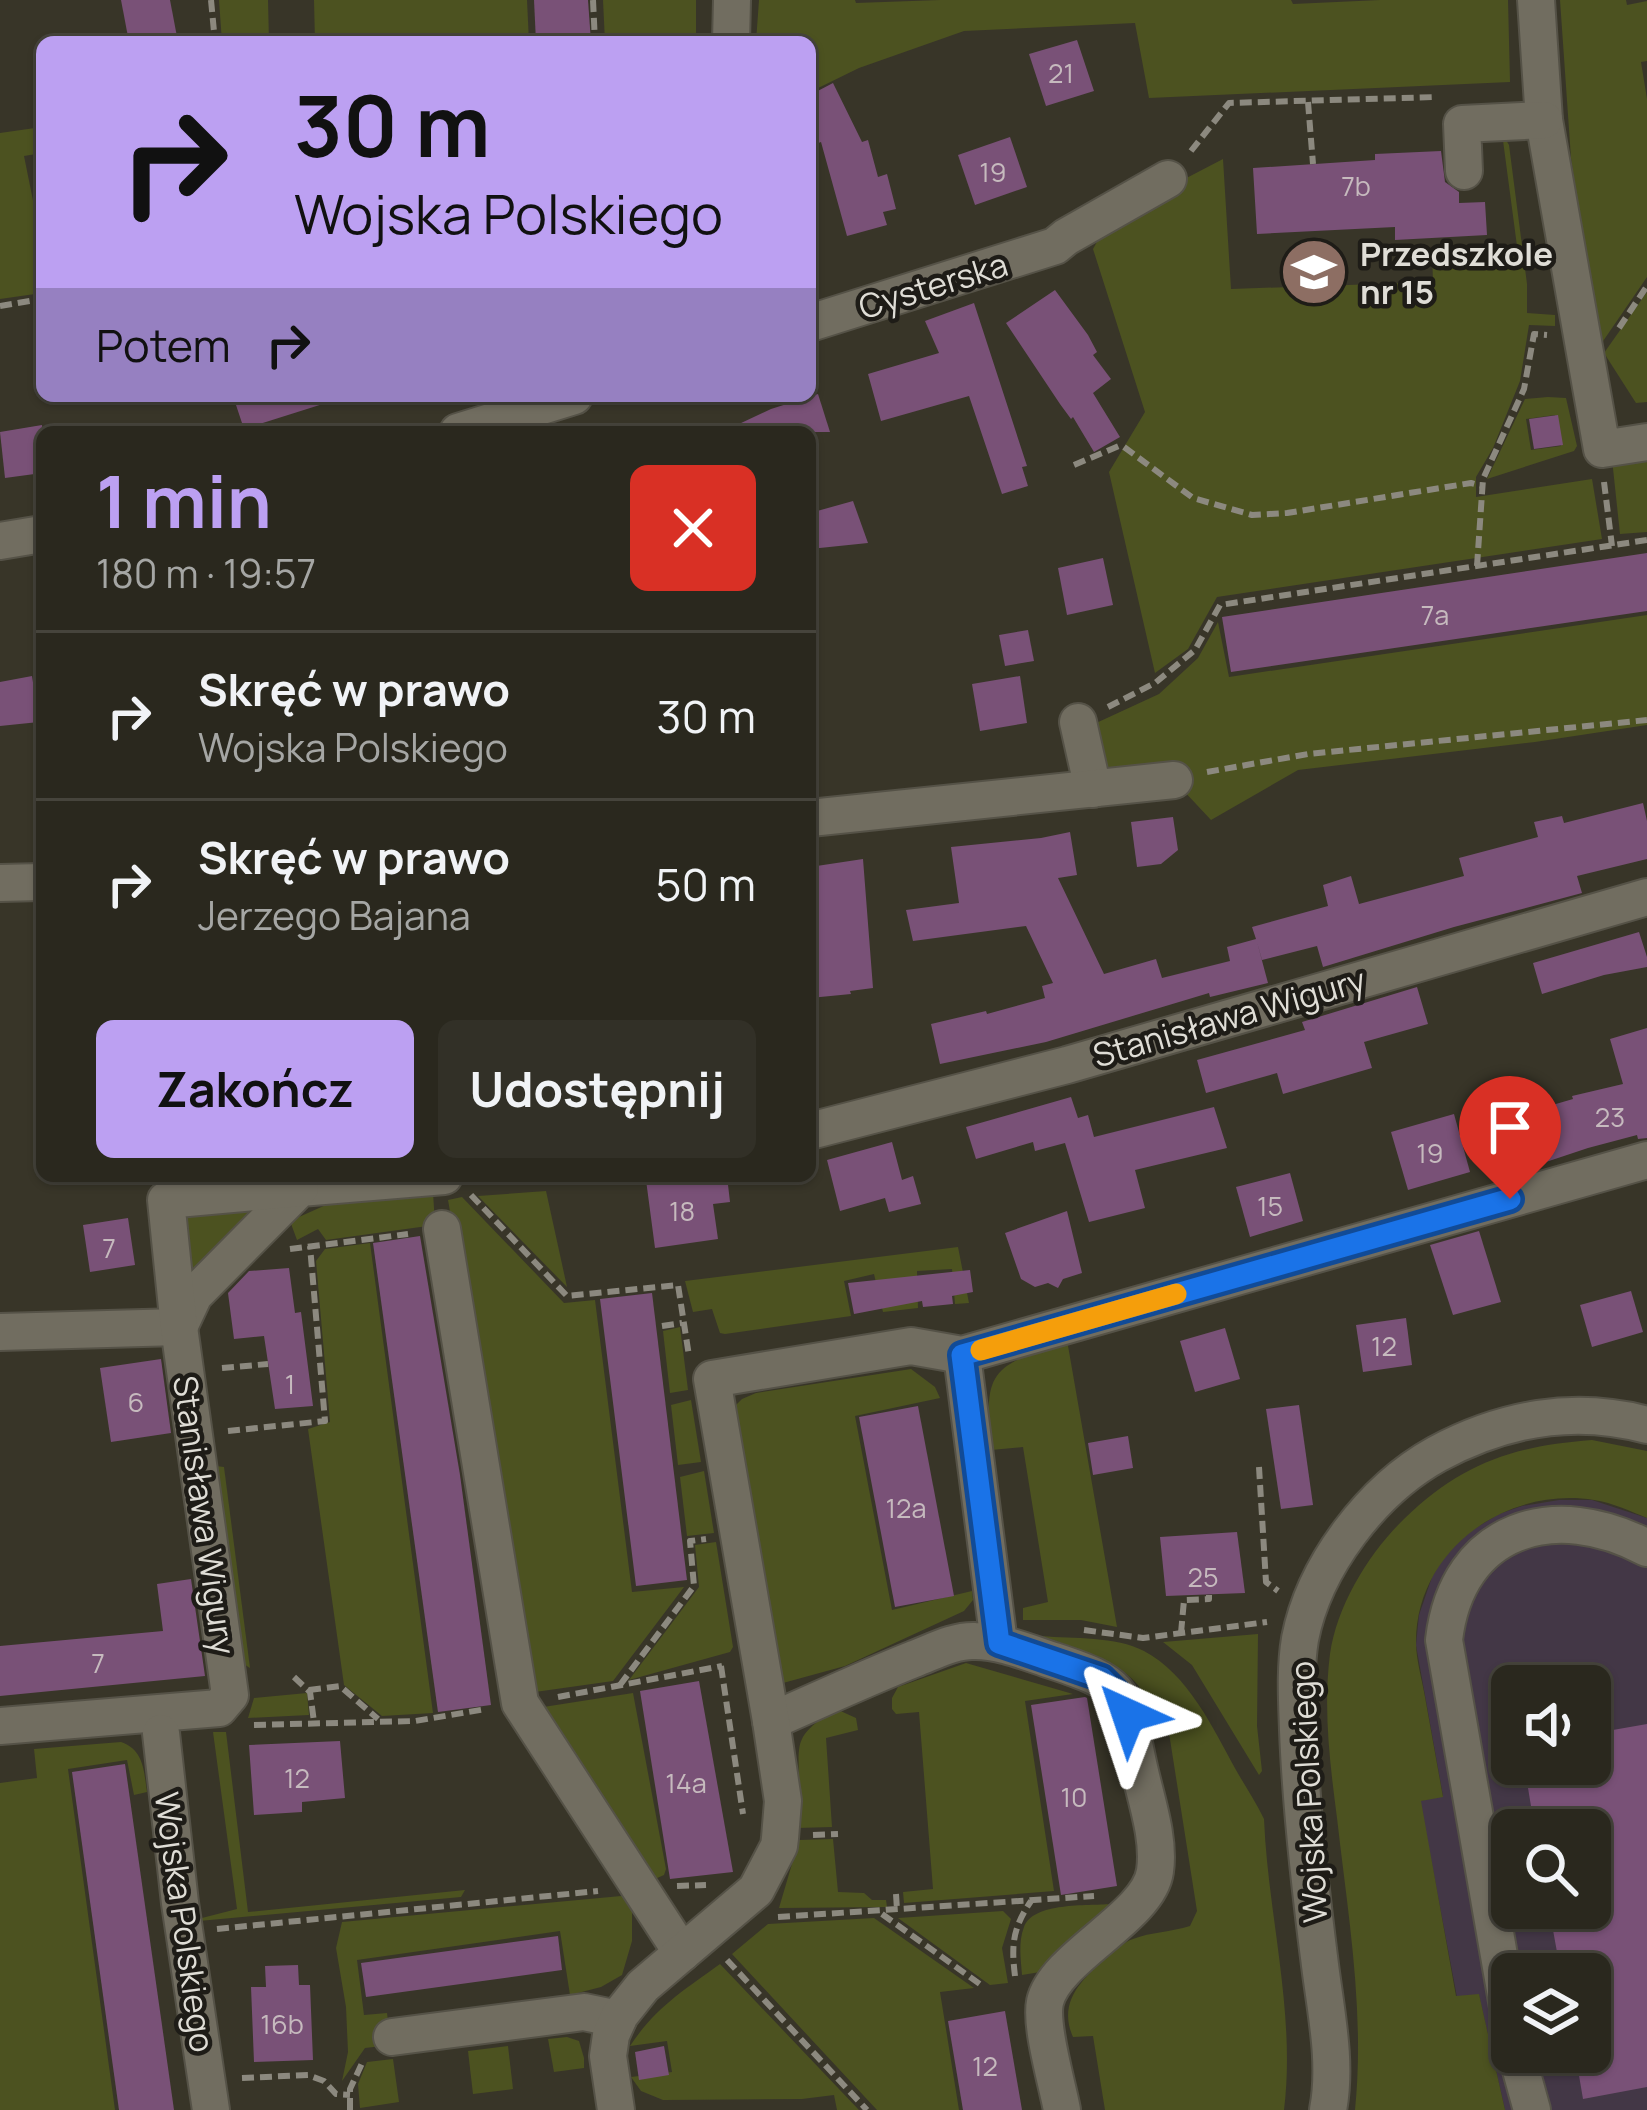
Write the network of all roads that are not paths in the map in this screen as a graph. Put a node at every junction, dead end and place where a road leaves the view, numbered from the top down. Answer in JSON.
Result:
{"nodes":[{"id":1,"x":732,"y":0,"type":"edge"},
{"id":2,"x":1536,"y":0,"type":"edge"},
{"id":3,"x":731,"y":36,"type":"edge"},
{"id":4,"x":1544,"y":120,"type":"junction"},
{"id":5,"x":1464,"y":171,"type":"dead end"},
{"id":6,"x":1168,"y":179,"type":"dead end"},
{"id":7,"x":816,"y":321,"type":"edge"},
{"id":8,"x":555,"y":402,"type":"edge"},
{"id":9,"x":477,"y":426,"type":"edge"},
{"id":10,"x":1647,"y":442,"type":"edge"},
{"id":11,"x":36,"y":535,"type":"edge"},
{"id":12,"x":0,"y":541,"type":"edge"},
{"id":13,"x":1078,"y":722,"type":"road end"},
{"id":14,"x":1174,"y":780,"type":"road end"},
{"id":15,"x":1093,"y":789,"type":"junction"},
{"id":16,"x":816,"y":817,"type":"edge"},
{"id":17,"x":36,"y":882,"type":"edge"},
{"id":18,"x":0,"y":883,"type":"edge"},
{"id":19,"x":1647,"y":897,"type":"edge"},
{"id":20,"x":816,"y":1129,"type":"edge"},
{"id":21,"x":1647,"y":1160,"type":"edge"},
{"id":22,"x":455,"y":1183,"type":"edge"},
{"id":23,"x":300,"y":1188,"type":"junction"},
{"id":24,"x":442,"y":1229,"type":"road end"},
{"id":25,"x":179,"y":1327,"type":"junction"},
{"id":26,"x":0,"y":1332,"type":"edge"},
{"id":27,"x":962,"y":1355,"type":"junction"},
{"id":28,"x":1647,"y":1425,"type":"edge"},
{"id":29,"x":1647,"y":1548,"type":"edge"},
{"id":30,"x":999,"y":1643,"type":"junction"},
{"id":31,"x":771,"y":1721,"type":"junction"},
{"id":32,"x":0,"y":1726,"type":"edge"},
{"id":33,"x":161,"y":1733,"type":"dead end"},
{"id":34,"x":694,"y":1944,"type":"junction"},
{"id":35,"x":1499,"y":1953,"type":"edge"},
{"id":36,"x":618,"y":2020,"type":"junction"},
{"id":37,"x":382,"y":2046,"type":"road end"},
{"id":38,"x":1522,"y":2073,"type":"edge"},
{"id":39,"x":208,"y":2095,"type":"edge"},
{"id":40,"x":616,"y":2110,"type":"edge"},
{"id":41,"x":1062,"y":2110,"type":"edge"},
{"id":42,"x":1328,"y":2110,"type":"edge"},
{"id":43,"x":1532,"y":2110,"type":"edge"}],
"edges":[{"from":1,"to":3,"type":"street"},
{"from":2,"to":4,"type":"street"},
{"from":4,"to":5,"type":"street"},
{"from":4,"to":10,"type":"street"},
{"from":6,"to":7,"type":"street","name":"Cysterska"},
{"from":8,"to":9,"type":"street"},
{"from":11,"to":12,"type":"street"},
{"from":13,"to":15,"type":"street"},
{"from":14,"to":15,"type":"street"},
{"from":15,"to":16,"type":"street"},
{"from":17,"to":18,"type":"street"},
{"from":19,"to":20,"type":"street","name":"Stanisława Wigury"},
{"from":21,"to":27,"type":"street"},
{"from":22,"to":23,"type":"street","name":"Stanisława Wigury"},
{"from":23,"to":25,"type":"street"},
{"from":23,"to":25,"type":"street","name":"Stanisława Wigury"},
{"from":24,"to":34,"type":"street"},
{"from":25,"to":26,"type":"street"},
{"from":25,"to":32,"type":"street","name":"Stanisława Wigury"},
{"from":27,"to":30,"type":"street"},
{"from":27,"to":31,"type":"street"},
{"from":28,"to":42,"type":"street","name":"Wojska Polskiego"},
{"from":29,"to":35,"type":"street"},
{"from":30,"to":31,"type":"street"},
{"from":30,"to":41,"type":"street"},
{"from":31,"to":34,"type":"street"},
{"from":33,"to":39,"type":"street","name":"Wojska Polskiego"},
{"from":34,"to":36,"type":"street"},
{"from":36,"to":37,"type":"street"},
{"from":36,"to":40,"type":"street"},
{"from":38,"to":43,"type":"street"}]}
